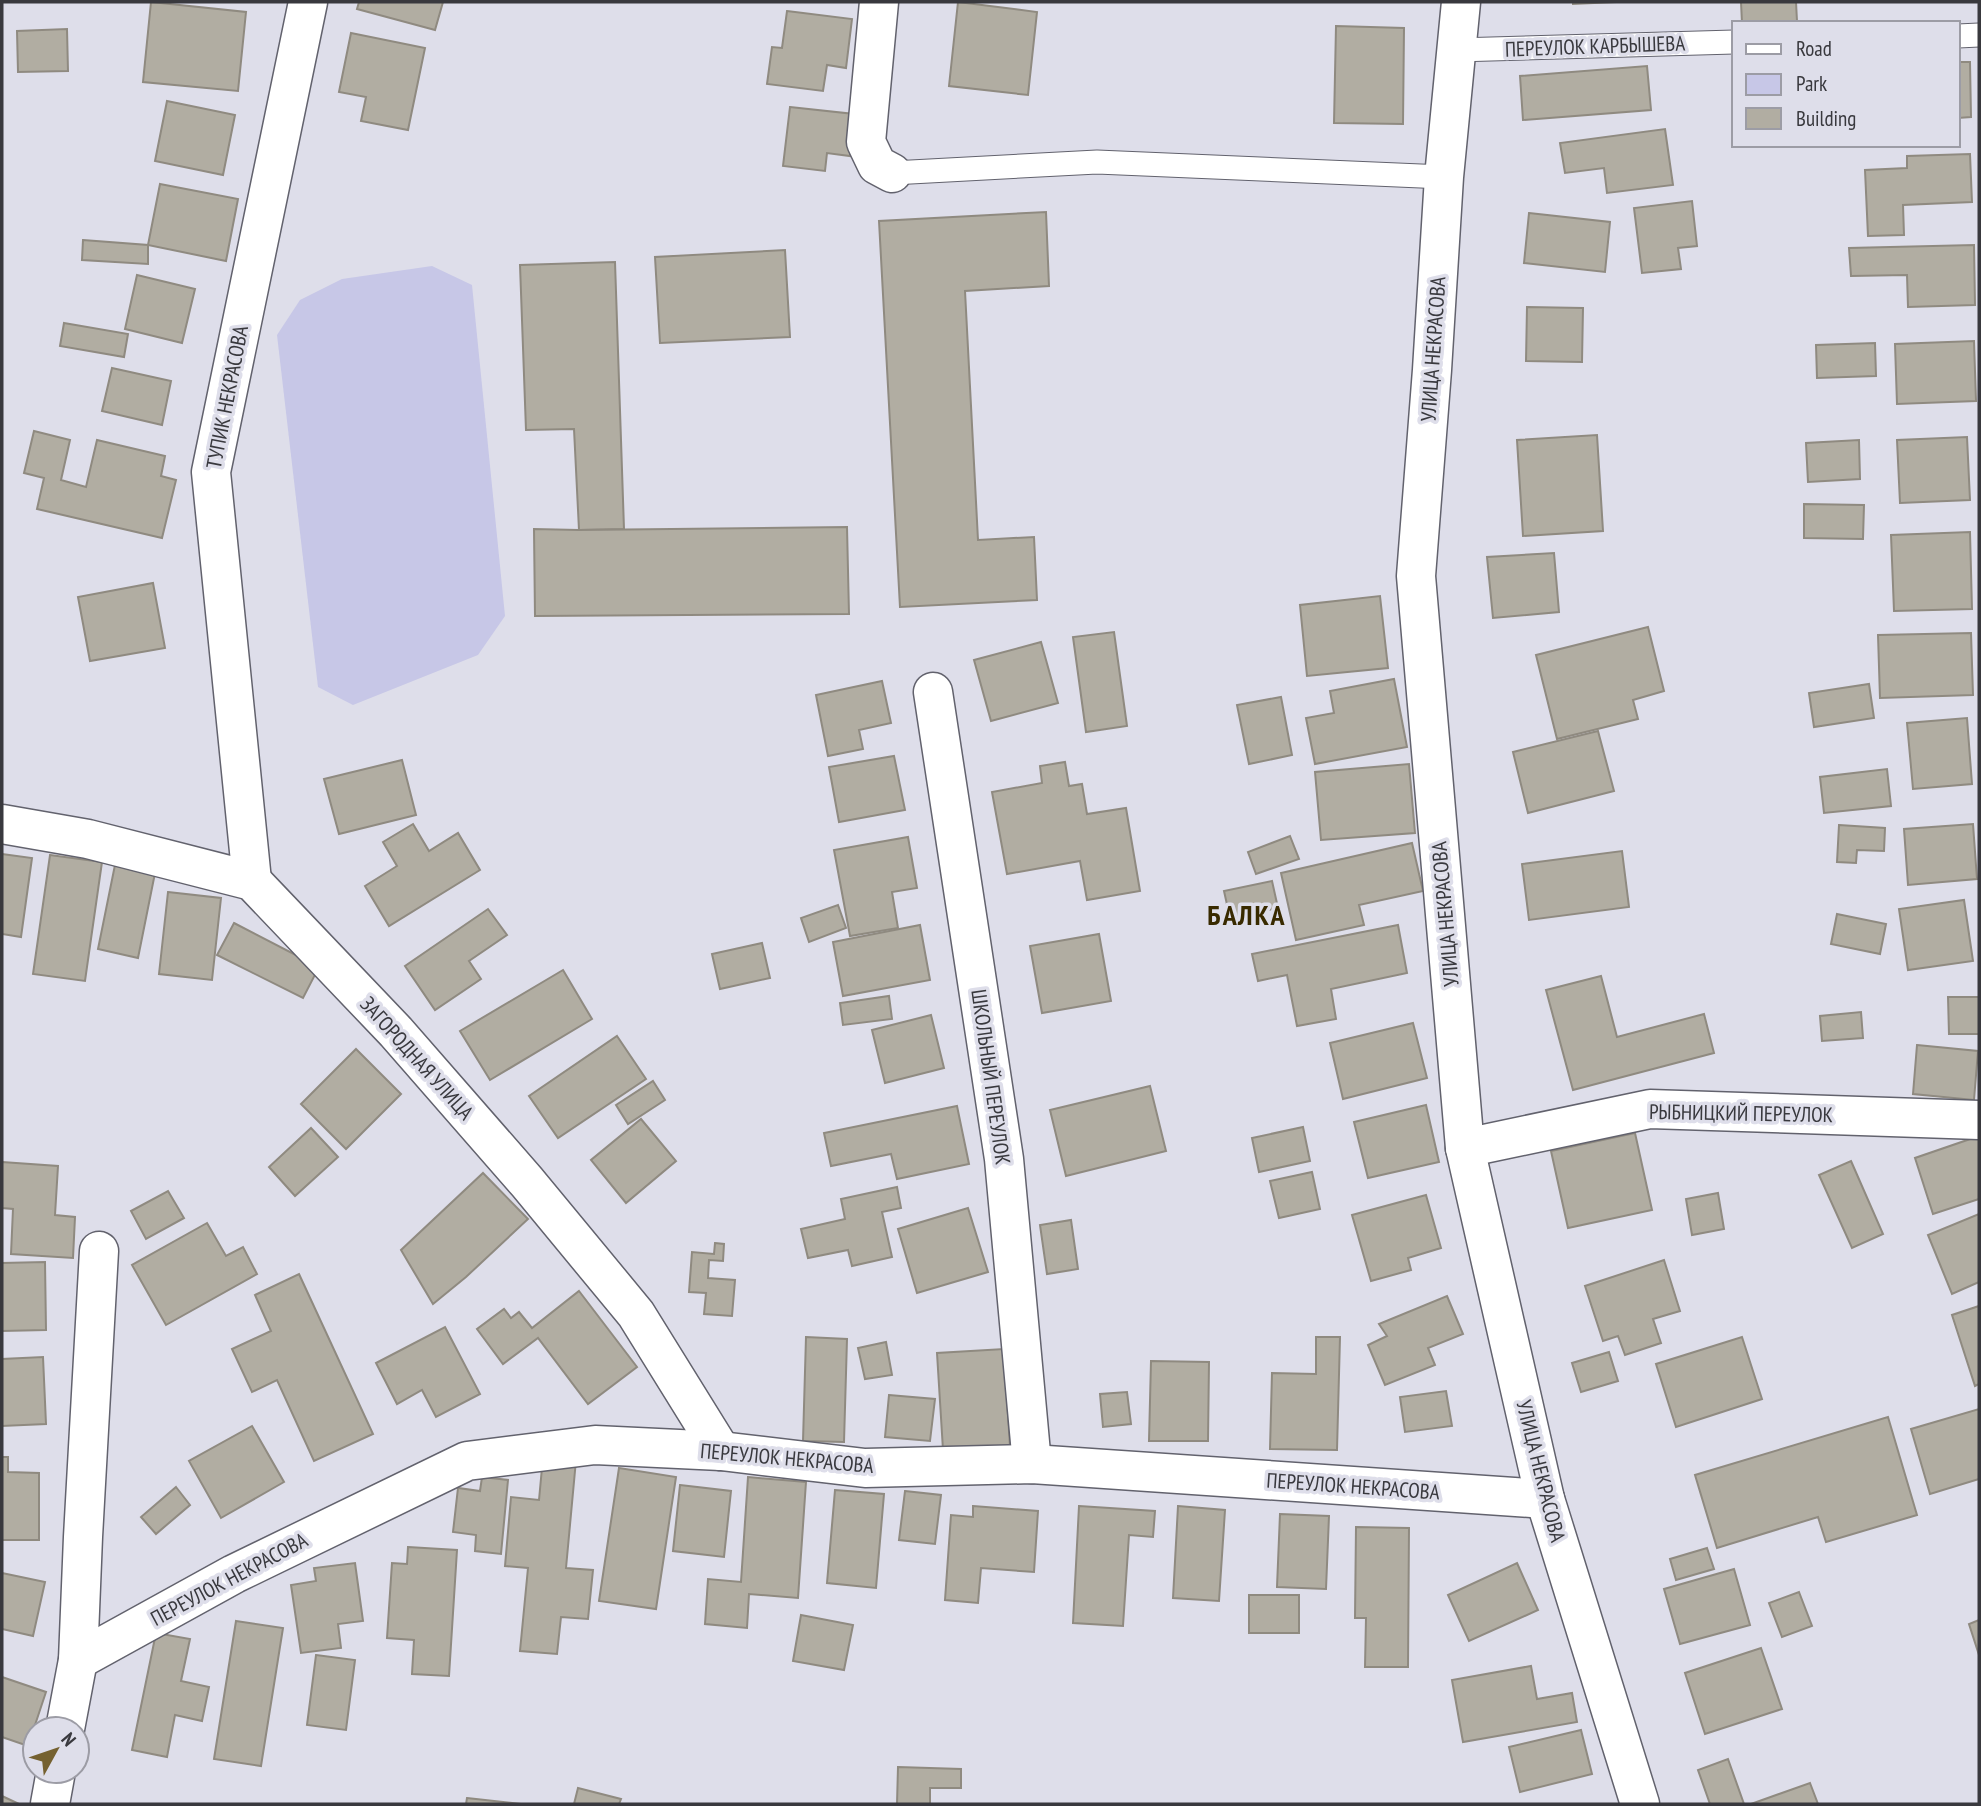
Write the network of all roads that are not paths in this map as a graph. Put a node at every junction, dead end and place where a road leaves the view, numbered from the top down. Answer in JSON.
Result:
{"nodes":[{"id":1,"x":308,"y":2,"type":"edge"},
{"id":2,"x":879,"y":2,"type":"edge"},
{"id":3,"x":1461,"y":2,"type":"edge"},
{"id":4,"x":1979,"y":35,"type":"edge"},
{"id":5,"x":1960,"y":36,"type":"edge"},
{"id":6,"x":1732,"y":42,"type":"edge"},
{"id":7,"x":1455,"y":50,"type":"junction"},
{"id":8,"x":892,"y":173,"type":"joint"},
{"id":9,"x":1444,"y":177,"type":"junction"},
{"id":10,"x":933,"y":692,"type":"dead end"},
{"id":11,"x":2,"y":824,"type":"edge"},
{"id":12,"x":252,"y":881,"type":"junction"},
{"id":13,"x":1979,"y":1120,"type":"edge"},
{"id":14,"x":1465,"y":1148,"type":"junction"},
{"id":15,"x":99,"y":1251,"type":"dead end"},
{"id":16,"x":721,"y":1451,"type":"junction"},
{"id":17,"x":1032,"y":1464,"type":"junction"},
{"id":18,"x":1545,"y":1499,"type":"junction"},
{"id":19,"x":78,"y":1660,"type":"junction"},
{"id":20,"x":68,"y":1715,"type":"edge"},
{"id":21,"x":53,"y":1785,"type":"edge"},
{"id":22,"x":50,"y":1804,"type":"edge"},
{"id":23,"x":1640,"y":1804,"type":"edge"}],
"edges":[{"from":1,"to":12,"type":"street","name":"ТУПИК НЕКРАСОВА"},
{"from":2,"to":8,"type":"street"},
{"from":3,"to":7,"type":"street","name":"УЛИЦА НЕКРАСОВА"},
{"from":4,"to":5,"type":"lane"},
{"from":6,"to":7,"type":"lane","name":"ПЕРЕУЛОК КАРБЫШЕВА"},
{"from":7,"to":9,"type":"street","name":"УЛИЦА НЕКРАСОВА"},
{"from":8,"to":9,"type":"lane"},
{"from":9,"to":14,"type":"street","name":"УЛИЦА НЕКРАСОВА"},
{"from":10,"to":17,"type":"street","name":"ШКОЛЬНЫЙ ПЕРЕУЛОК"},
{"from":11,"to":12,"type":"street"},
{"from":12,"to":16,"type":"street","name":"ЗАГОРОДНАЯ УЛИЦА"},
{"from":13,"to":14,"type":"street","name":"РЫБНИЦКИЙ ПЕРЕУЛОК"},
{"from":14,"to":18,"type":"street","name":"УЛИЦА НЕКРАСОВА"},
{"from":15,"to":19,"type":"street"},
{"from":16,"to":17,"type":"street","name":"ПЕРЕУЛОК НЕКРАСОВА"},
{"from":16,"to":19,"type":"street","name":"ПЕРЕУЛОК НЕКРАСОВА"},
{"from":17,"to":18,"type":"street","name":"ПЕРЕУЛОК НЕКРАСОВА"},
{"from":18,"to":23,"type":"street","name":"УЛИЦА НЕКРАСОВА"},
{"from":19,"to":20,"type":"street"},
{"from":21,"to":22,"type":"street"}]}
